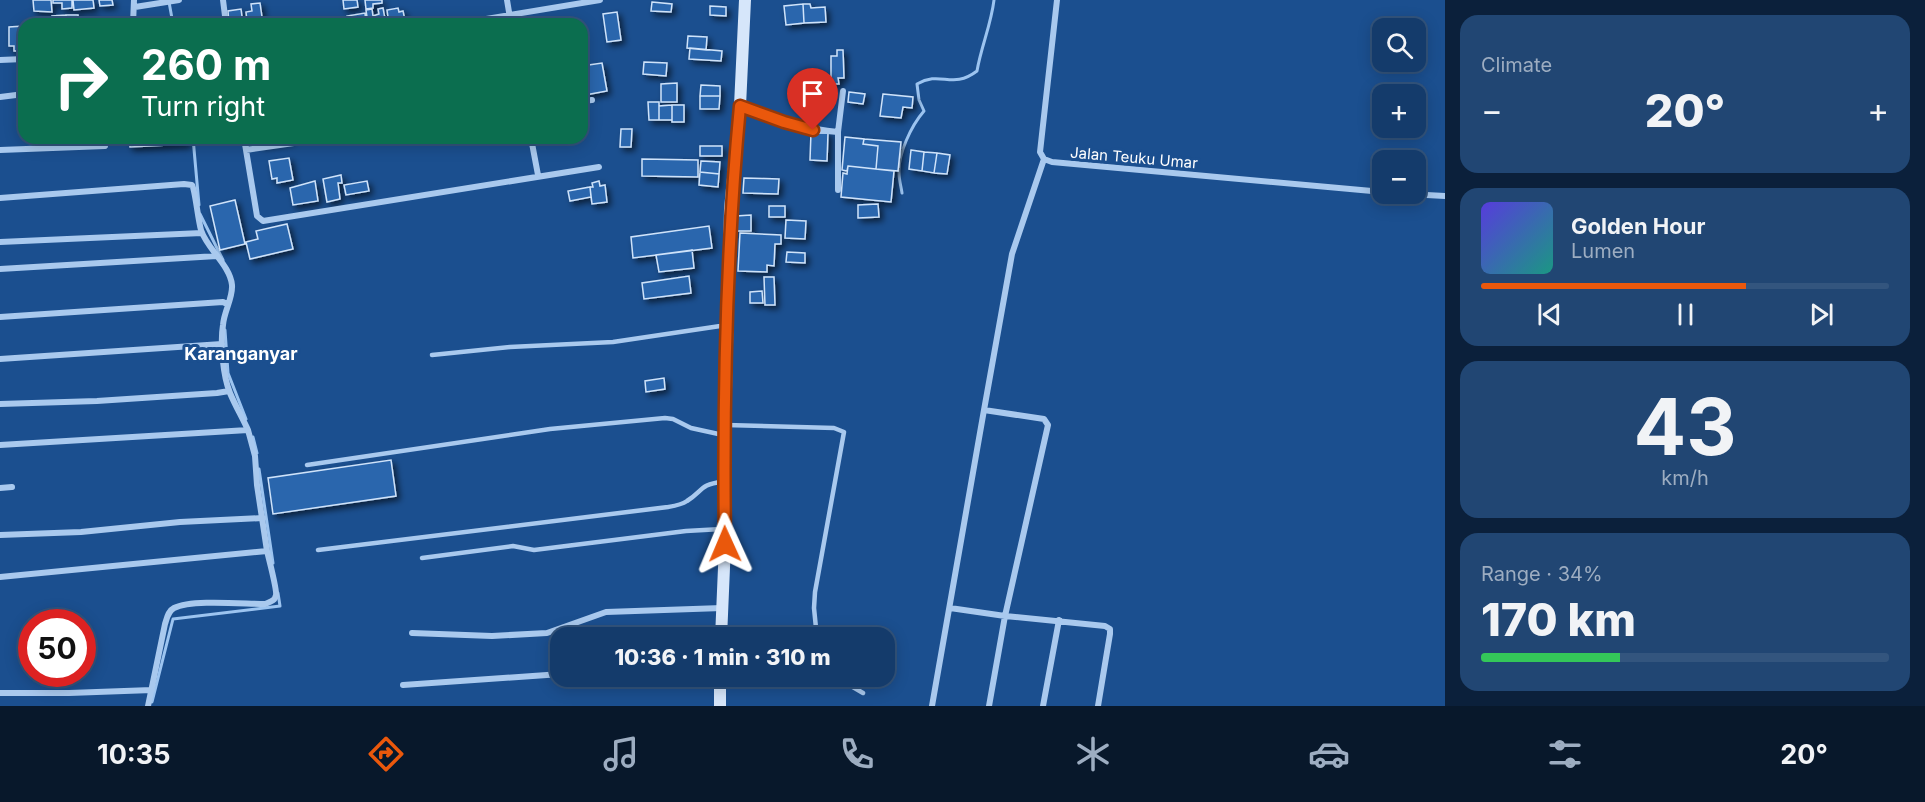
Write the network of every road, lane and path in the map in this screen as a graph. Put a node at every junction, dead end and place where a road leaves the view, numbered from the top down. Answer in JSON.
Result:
{"nodes":[{"id":1,"x":175,"y":0,"type":"edge"},
{"id":2,"x":223,"y":0,"type":"edge"},
{"id":3,"x":507,"y":0,"type":"edge"},
{"id":4,"x":600,"y":0,"type":"edge"},
{"id":5,"x":745,"y":0,"type":"edge"},
{"id":6,"x":1057,"y":0,"type":"edge"},
{"id":7,"x":134,"y":3,"type":"edge"},
{"id":8,"x":509,"y":15,"type":"junction"},
{"id":9,"x":133,"y":18,"type":"edge"},
{"id":10,"x":225,"y":18,"type":"edge"},
{"id":11,"x":491,"y":18,"type":"edge"},
{"id":12,"x":510,"y":18,"type":"edge"},
{"id":13,"x":18,"y":59,"type":"edge"},
{"id":14,"x":0,"y":60,"type":"edge"},
{"id":15,"x":843,"y":91,"type":"dead end"},
{"id":16,"x":18,"y":95,"type":"edge"},
{"id":17,"x":0,"y":97,"type":"edge"},
{"id":18,"x":588,"y":100,"type":"edge"},
{"id":19,"x":592,"y":100,"type":"dead end"},
{"id":20,"x":740,"y":106,"type":"junction"},
{"id":21,"x":838,"y":132,"type":"junction"},
{"id":22,"x":245,"y":144,"type":"edge"},
{"id":23,"x":288,"y":144,"type":"edge"},
{"id":24,"x":532,"y":144,"type":"edge"},
{"id":25,"x":105,"y":146,"type":"dead end"},
{"id":26,"x":0,"y":150,"type":"edge"},
{"id":27,"x":246,"y":150,"type":"junction"},
{"id":28,"x":1044,"y":159,"type":"junction"},
{"id":29,"x":599,"y":167,"type":"dead end"},
{"id":30,"x":538,"y":175,"type":"junction"},
{"id":31,"x":838,"y":190,"type":"dead end"},
{"id":32,"x":1372,"y":191,"type":"edge"},
{"id":33,"x":1426,"y":195,"type":"edge"},
{"id":34,"x":1445,"y":196,"type":"edge"},
{"id":35,"x":0,"y":198,"type":"edge"},
{"id":36,"x":202,"y":233,"type":"junction"},
{"id":37,"x":0,"y":242,"type":"edge"},
{"id":38,"x":217,"y":256,"type":"junction"},
{"id":39,"x":0,"y":269,"type":"edge"},
{"id":40,"x":227,"y":304,"type":"junction"},
{"id":41,"x":0,"y":317,"type":"edge"},
{"id":42,"x":727,"y":325,"type":"junction"},
{"id":43,"x":222,"y":344,"type":"junction"},
{"id":44,"x":432,"y":355,"type":"dead end"},
{"id":45,"x":0,"y":359,"type":"edge"},
{"id":46,"x":229,"y":391,"type":"junction"},
{"id":47,"x":0,"y":404,"type":"edge"},
{"id":48,"x":984,"y":410,"type":"junction"},
{"id":49,"x":248,"y":430,"type":"junction"},
{"id":50,"x":726,"y":430,"type":"junction"},
{"id":51,"x":0,"y":445,"type":"edge"},
{"id":52,"x":307,"y":465,"type":"dead end"},
{"id":53,"x":724,"y":481,"type":"junction"},
{"id":54,"x":0,"y":488,"type":"edge"},
{"id":55,"x":12,"y":488,"type":"dead end"},
{"id":56,"x":263,"y":519,"type":"junction"},
{"id":57,"x":725,"y":529,"type":"junction"},
{"id":58,"x":0,"y":535,"type":"edge"},
{"id":59,"x":318,"y":550,"type":"dead end"},
{"id":60,"x":267,"y":551,"type":"junction"},
{"id":61,"x":422,"y":558,"type":"dead end"},
{"id":62,"x":0,"y":577,"type":"edge"},
{"id":63,"x":722,"y":608,"type":"junction"},
{"id":64,"x":950,"y":608,"type":"junction"},
{"id":65,"x":1005,"y":616,"type":"junction"},
{"id":66,"x":1059,"y":620,"type":"junction"},
{"id":67,"x":721,"y":627,"type":"edge"},
{"id":68,"x":816,"y":627,"type":"edge"},
{"id":69,"x":412,"y":633,"type":"dead end"},
{"id":70,"x":550,"y":675,"type":"edge"},
{"id":71,"x":403,"y":685,"type":"dead end"},
{"id":72,"x":720,"y":687,"type":"edge"},
{"id":73,"x":853,"y":687,"type":"edge"},
{"id":74,"x":152,"y":690,"type":"junction"},
{"id":75,"x":0,"y":693,"type":"edge"},
{"id":76,"x":863,"y":693,"type":"dead end"},
{"id":77,"x":148,"y":706,"type":"edge"},
{"id":78,"x":720,"y":706,"type":"edge"},
{"id":79,"x":932,"y":706,"type":"edge"},
{"id":80,"x":989,"y":706,"type":"edge"},
{"id":81,"x":1043,"y":706,"type":"edge"},
{"id":82,"x":1098,"y":706,"type":"edge"}],
"edges":[{"from":1,"to":7,"type":"street"},
{"from":2,"to":10,"type":"street"},
{"from":3,"to":8,"type":"street"},
{"from":4,"to":8,"type":"street"},
{"from":5,"to":20,"type":"main road"},
{"from":6,"to":28,"type":"street"},
{"from":7,"to":9,"type":"street"},
{"from":8,"to":11,"type":"street"},
{"from":8,"to":12,"type":"street"},
{"from":13,"to":14,"type":"street"},
{"from":15,"to":21,"type":"street"},
{"from":16,"to":17,"type":"street"},
{"from":18,"to":19,"type":"street"},
{"from":20,"to":21,"type":"street"},
{"from":20,"to":42,"type":"main road"},
{"from":21,"to":31,"type":"street"},
{"from":22,"to":27,"type":"street"},
{"from":23,"to":27,"type":"street"},
{"from":24,"to":30,"type":"street"},
{"from":25,"to":26,"type":"street"},
{"from":27,"to":30,"type":"street"},
{"from":28,"to":32,"type":"street","name":"Jalan Teuku Umar"},
{"from":28,"to":48,"type":"street"},
{"from":29,"to":30,"type":"street"},
{"from":33,"to":34,"type":"street"},
{"from":35,"to":36,"type":"street"},
{"from":36,"to":37,"type":"street"},
{"from":36,"to":38,"type":"street"},
{"from":38,"to":39,"type":"street"},
{"from":38,"to":40,"type":"street"},
{"from":40,"to":41,"type":"street"},
{"from":40,"to":43,"type":"street"},
{"from":42,"to":44,"type":"lane"},
{"from":42,"to":50,"type":"main road"},
{"from":43,"to":45,"type":"street"},
{"from":43,"to":46,"type":"street"},
{"from":46,"to":47,"type":"street"},
{"from":46,"to":49,"type":"street"},
{"from":48,"to":64,"type":"street"},
{"from":48,"to":65,"type":"street"},
{"from":49,"to":51,"type":"street"},
{"from":49,"to":56,"type":"street"},
{"from":50,"to":52,"type":"lane"},
{"from":50,"to":53,"type":"main road"},
{"from":50,"to":68,"type":"lane"},
{"from":53,"to":57,"type":"main road"},
{"from":53,"to":59,"type":"lane"},
{"from":54,"to":55,"type":"street"},
{"from":56,"to":58,"type":"street"},
{"from":56,"to":60,"type":"street"},
{"from":57,"to":61,"type":"lane"},
{"from":57,"to":63,"type":"main road"},
{"from":60,"to":62,"type":"street"},
{"from":60,"to":74,"type":"street"},
{"from":63,"to":67,"type":"main road"},
{"from":63,"to":69,"type":"street"},
{"from":64,"to":65,"type":"street"},
{"from":64,"to":79,"type":"street"},
{"from":65,"to":66,"type":"street"},
{"from":65,"to":80,"type":"street"},
{"from":66,"to":81,"type":"street"},
{"from":66,"to":82,"type":"street"},
{"from":70,"to":71,"type":"street"},
{"from":72,"to":78,"type":"main road"},
{"from":73,"to":76,"type":"lane"},
{"from":74,"to":75,"type":"street"},
{"from":74,"to":77,"type":"street"}]}
